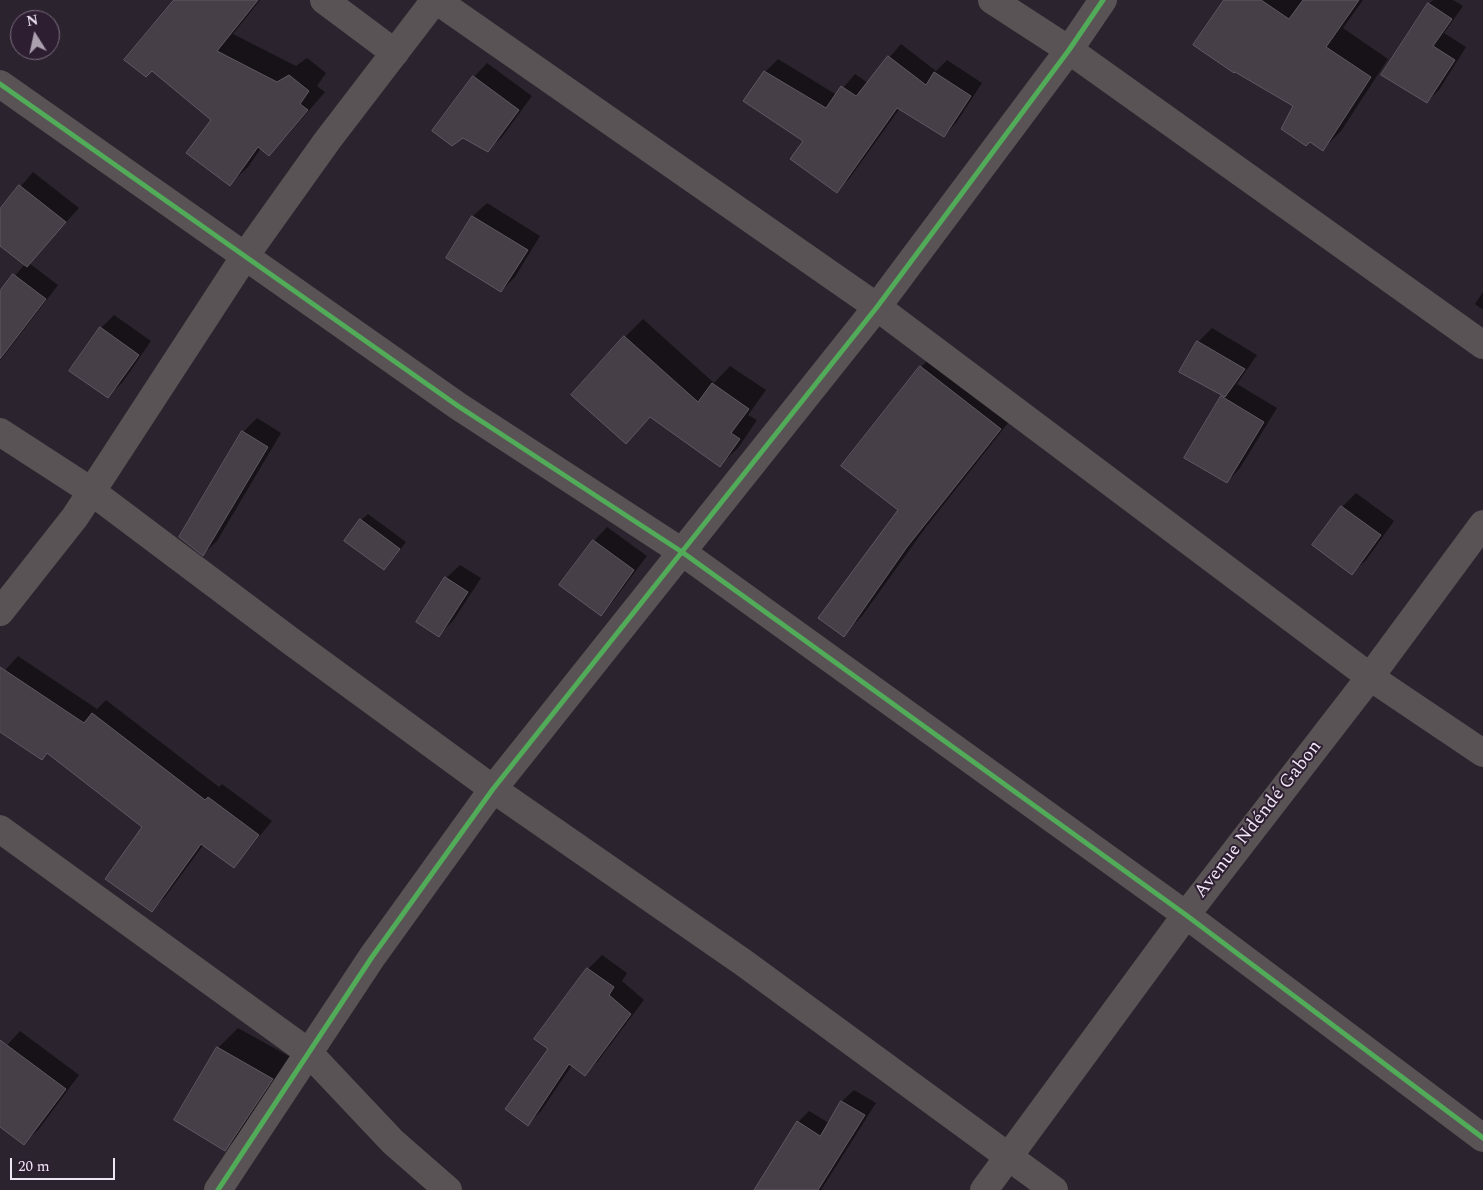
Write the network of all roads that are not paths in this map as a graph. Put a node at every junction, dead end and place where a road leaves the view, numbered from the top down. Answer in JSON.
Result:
{"nodes":[{"id":1,"x":324,"y":0,"type":"edge"},
{"id":2,"x":436,"y":0,"type":"edge"},
{"id":3,"x":992,"y":0,"type":"edge"},
{"id":4,"x":1102,"y":0,"type":"edge"},
{"id":5,"x":1069,"y":50,"type":"junction"},
{"id":6,"x":395,"y":53,"type":"junction"},
{"id":7,"x":0,"y":84,"type":"edge"},
{"id":8,"x":245,"y":256,"type":"junction"},
{"id":9,"x":877,"y":307,"type":"junction"},
{"id":10,"x":1483,"y":345,"type":"edge"},
{"id":11,"x":0,"y":432,"type":"edge"},
{"id":12,"x":92,"y":491,"type":"junction"},
{"id":13,"x":1483,"y":524,"type":"edge"},
{"id":14,"x":682,"y":552,"type":"junction"},
{"id":15,"x":0,"y":612,"type":"edge"},
{"id":16,"x":1370,"y":677,"type":"junction"},
{"id":17,"x":1483,"y":753,"type":"edge"},
{"id":18,"x":493,"y":789,"type":"junction"},
{"id":19,"x":0,"y":829,"type":"edge"},
{"id":20,"x":1186,"y":915,"type":"junction"},
{"id":21,"x":308,"y":1052,"type":"junction"},
{"id":22,"x":1483,"y":1138,"type":"edge"},
{"id":23,"x":1010,"y":1156,"type":"junction"},
{"id":24,"x":218,"y":1190,"type":"edge"},
{"id":25,"x":448,"y":1190,"type":"edge"},
{"id":26,"x":984,"y":1190,"type":"edge"},
{"id":27,"x":1054,"y":1190,"type":"edge"}],
"edges":[{"from":1,"to":6,"type":"street"},
{"from":2,"to":6,"type":"street"},
{"from":2,"to":9,"type":"street"},
{"from":3,"to":5,"type":"street"},
{"from":4,"to":5,"type":"street"},
{"from":5,"to":9,"type":"street"},
{"from":5,"to":10,"type":"street"},
{"from":6,"to":8,"type":"street"},
{"from":7,"to":8,"type":"street"},
{"from":8,"to":12,"type":"street"},
{"from":8,"to":14,"type":"street"},
{"from":9,"to":14,"type":"street"},
{"from":9,"to":16,"type":"street"},
{"from":11,"to":12,"type":"street"},
{"from":12,"to":15,"type":"street"},
{"from":12,"to":18,"type":"street"},
{"from":13,"to":16,"type":"street","name":"Avenue Ndéndé Gabon"},
{"from":14,"to":18,"type":"street"},
{"from":14,"to":20,"type":"street"},
{"from":16,"to":17,"type":"street"},
{"from":16,"to":20,"type":"street","name":"Avenue Ndéndé Gabon"},
{"from":18,"to":21,"type":"street"},
{"from":18,"to":23,"type":"street"},
{"from":19,"to":21,"type":"street"},
{"from":20,"to":22,"type":"street"},
{"from":20,"to":23,"type":"street","name":"Avenue Ndéndé Gabon"},
{"from":21,"to":24,"type":"street"},
{"from":21,"to":25,"type":"street"},
{"from":23,"to":26,"type":"street","name":"Avenue Ndéndé Gabon"},
{"from":23,"to":27,"type":"street"}]}
